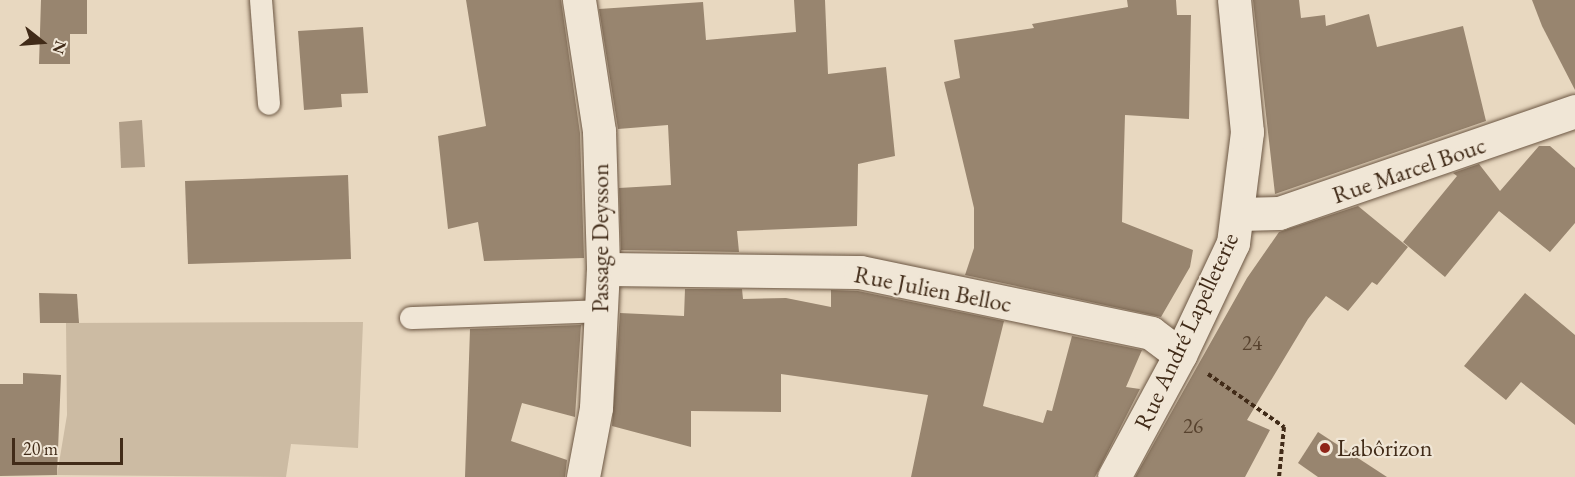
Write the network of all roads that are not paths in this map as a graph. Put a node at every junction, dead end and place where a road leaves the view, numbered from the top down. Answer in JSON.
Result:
{"nodes":[{"id":1,"x":261,"y":0,"type":"edge"},
{"id":2,"x":579,"y":0,"type":"edge"},
{"id":3,"x":1234,"y":0,"type":"edge"},
{"id":4,"x":269,"y":104,"type":"dead end"},
{"id":5,"x":1575,"y":111,"type":"edge"},
{"id":6,"x":1239,"y":214,"type":"junction"},
{"id":7,"x":603,"y":269,"type":"junction"},
{"id":8,"x":601,"y":311,"type":"junction"},
{"id":9,"x":411,"y":318,"type":"dead end"},
{"id":10,"x":1180,"y":355,"type":"junction"},
{"id":11,"x":583,"y":477,"type":"edge"},
{"id":12,"x":1114,"y":477,"type":"edge"}],
"edges":[{"from":1,"to":4,"type":"lane"},
{"from":2,"to":7,"type":"street","name":"Passage Deysson"},
{"from":3,"to":6,"type":"street","name":"Rue André Lapelleterie"},
{"from":5,"to":6,"type":"street","name":"Rue Marcel Bouc"},
{"from":6,"to":10,"type":"street","name":"Rue André Lapelleterie"},
{"from":7,"to":8,"type":"street","name":"Passage Deysson"},
{"from":7,"to":10,"type":"street","name":"Rue Julien Belloc"},
{"from":8,"to":9,"type":"lane"},
{"from":8,"to":11,"type":"street","name":"Passage Deysson"},
{"from":10,"to":12,"type":"street","name":"Rue André Lapelleterie"}]}
